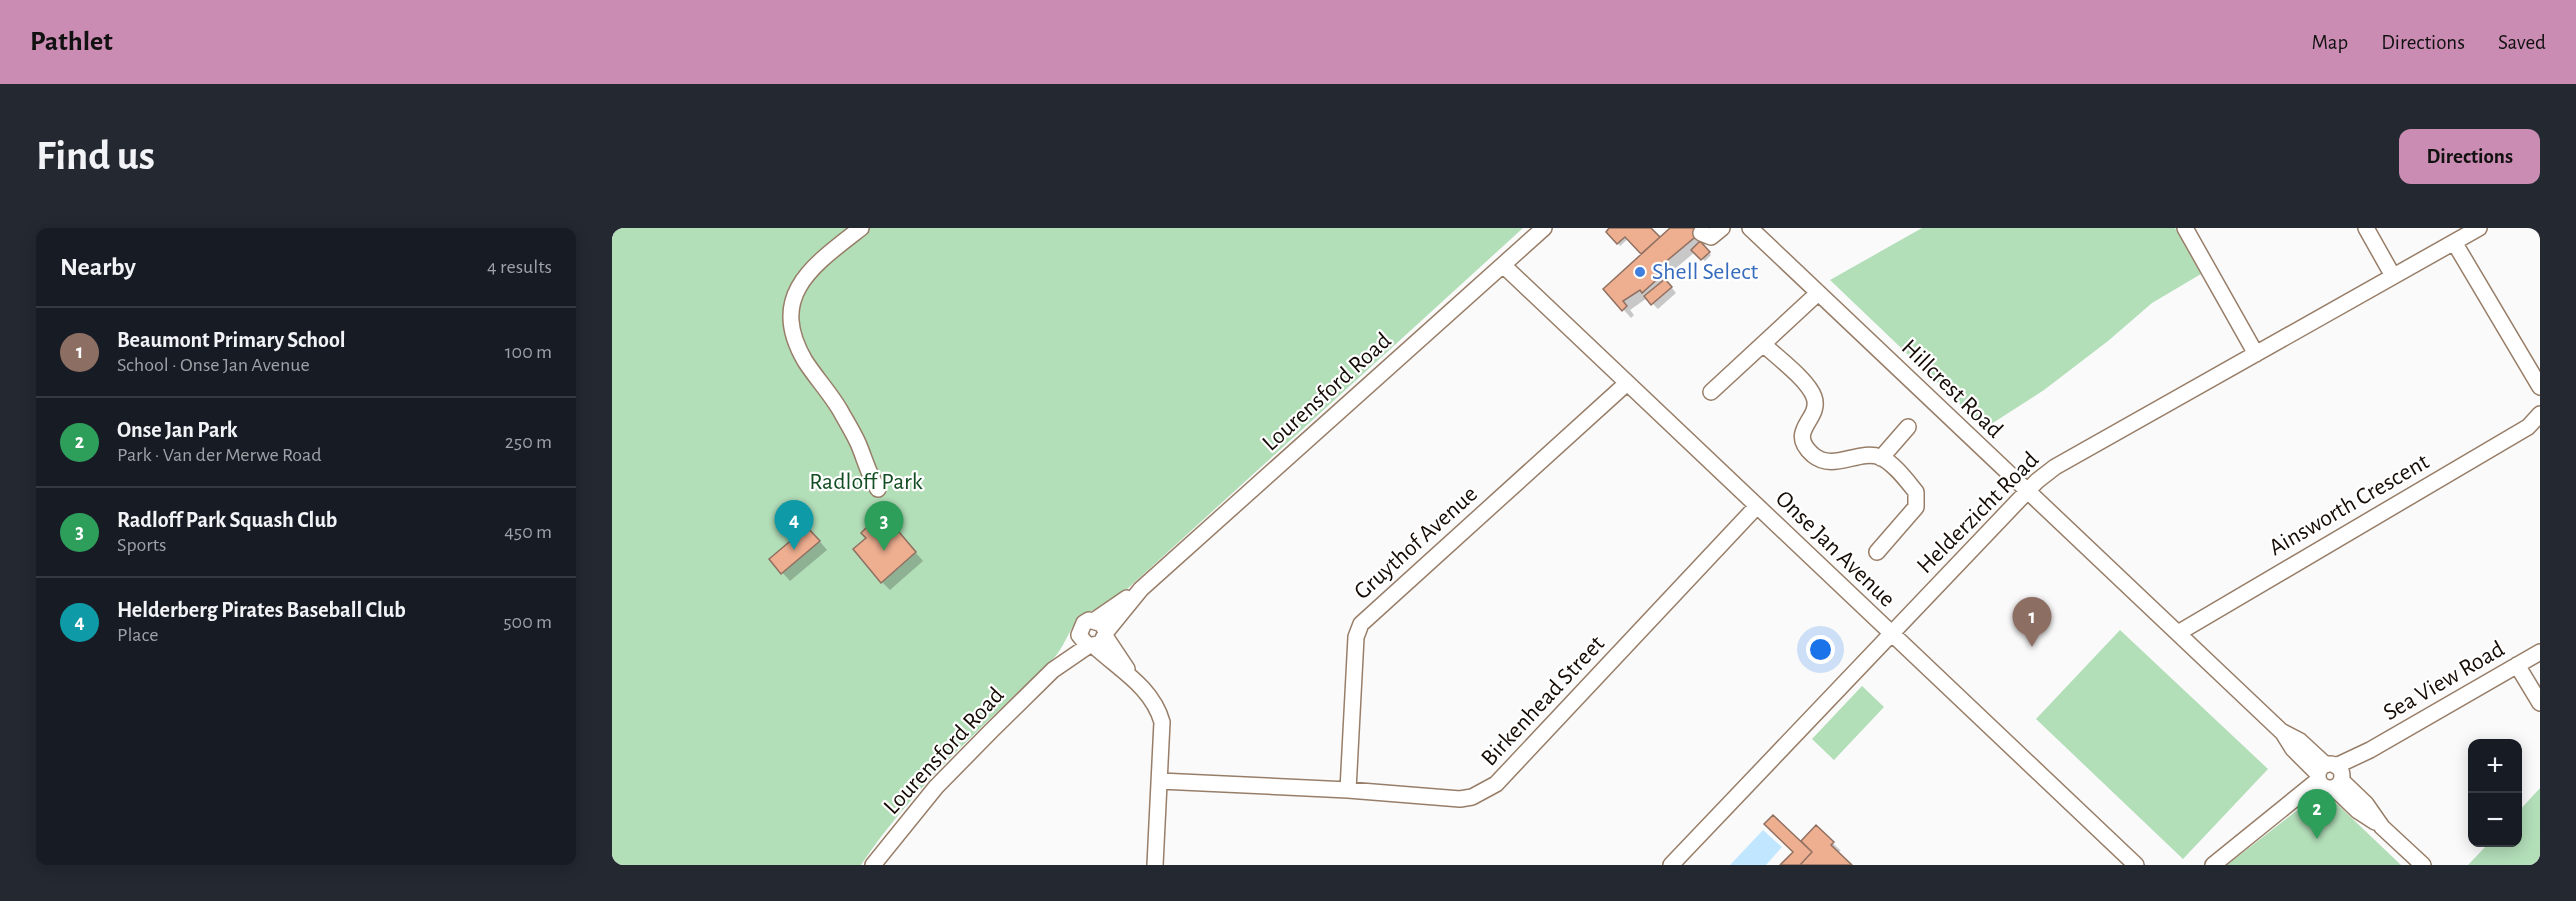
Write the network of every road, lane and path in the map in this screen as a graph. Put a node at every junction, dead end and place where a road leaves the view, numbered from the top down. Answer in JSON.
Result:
{"nodes":[{"id":1,"x":861,"y":228,"type":"edge"},
{"id":2,"x":1544,"y":228,"type":"edge"},
{"id":3,"x":1722,"y":228,"type":"edge"},
{"id":4,"x":1750,"y":228,"type":"edge"},
{"id":5,"x":2185,"y":228,"type":"edge"},
{"id":6,"x":2366,"y":228,"type":"edge"},
{"id":7,"x":2479,"y":228,"type":"edge"},
{"id":8,"x":1701,"y":233,"type":"dead end"},
{"id":9,"x":2454,"y":242,"type":"junction"},
{"id":10,"x":1503,"y":265,"type":"junction"},
{"id":11,"x":2393,"y":276,"type":"junction"},
{"id":12,"x":1818,"y":293,"type":"junction"},
{"id":13,"x":1763,"y":345,"type":"junction"},
{"id":14,"x":2256,"y":354,"type":"junction"},
{"id":15,"x":1627,"y":383,"type":"junction"},
{"id":16,"x":2540,"y":387,"type":"edge"},
{"id":17,"x":1711,"y":392,"type":"dead end"},
{"id":18,"x":2540,"y":414,"type":"edge"},
{"id":19,"x":1908,"y":427,"type":"dead end"},
{"id":20,"x":1881,"y":458,"type":"junction"},
{"id":21,"x":878,"y":489,"type":"dead end"},
{"id":22,"x":2026,"y":490,"type":"junction"},
{"id":23,"x":1757,"y":506,"type":"junction"},
{"id":24,"x":1877,"y":552,"type":"dead end"},
{"id":25,"x":2178,"y":633,"type":"junction"},
{"id":26,"x":1892,"y":634,"type":"junction"},
{"id":27,"x":1095,"y":636,"type":"junction"},
{"id":28,"x":2540,"y":652,"type":"edge"},
{"id":29,"x":2517,"y":665,"type":"junction"},
{"id":30,"x":2540,"y":703,"type":"edge"},
{"id":31,"x":2330,"y":777,"type":"junction"},
{"id":32,"x":1160,"y":781,"type":"junction"},
{"id":33,"x":1348,"y":790,"type":"junction"},
{"id":34,"x":873,"y":865,"type":"edge"},
{"id":35,"x":1155,"y":865,"type":"edge"},
{"id":36,"x":1671,"y":865,"type":"edge"},
{"id":37,"x":2136,"y":865,"type":"edge"},
{"id":38,"x":2213,"y":865,"type":"edge"},
{"id":39,"x":2423,"y":865,"type":"edge"}],
"edges":[{"from":1,"to":21,"type":"street"},
{"from":2,"to":10,"type":"street","name":"Lourensford Road"},
{"from":3,"to":8,"type":"street"},
{"from":4,"to":12,"type":"street","name":"Hillcrest Road"},
{"from":5,"to":14,"type":"street"},
{"from":6,"to":11,"type":"street"},
{"from":7,"to":9,"type":"street","name":"Helderzicht Road"},
{"from":9,"to":11,"type":"street","name":"Helderzicht Road"},
{"from":9,"to":16,"type":"street"},
{"from":10,"to":15,"type":"street","name":"Onse Jan Avenue"},
{"from":10,"to":27,"type":"street","name":"Lourensford Road"},
{"from":11,"to":14,"type":"street","name":"Helderzicht Road"},
{"from":12,"to":13,"type":"street"},
{"from":12,"to":22,"type":"street","name":"Hillcrest Road"},
{"from":13,"to":17,"type":"street"},
{"from":13,"to":20,"type":"street"},
{"from":14,"to":22,"type":"street","name":"Helderzicht Road"},
{"from":15,"to":23,"type":"street","name":"Onse Jan Avenue"},
{"from":15,"to":33,"type":"street","name":"Gruythof Avenue"},
{"from":18,"to":25,"type":"street","name":"Ainsworth Crescent"},
{"from":19,"to":20,"type":"street"},
{"from":20,"to":24,"type":"street"},
{"from":22,"to":25,"type":"street","name":"Hillcrest Road"},
{"from":22,"to":26,"type":"street","name":"Helderzicht Road"},
{"from":23,"to":26,"type":"street","name":"Onse Jan Avenue"},
{"from":23,"to":33,"type":"street","name":"Birkenhead Street"},
{"from":25,"to":31,"type":"street","name":"Hillcrest Road"},
{"from":26,"to":36,"type":"street","name":"Helderzicht Road"},
{"from":26,"to":37,"type":"street","name":"Onse Jan Avenue"},
{"from":27,"to":32,"type":"street"},
{"from":27,"to":34,"type":"street","name":"Lourensford Road"},
{"from":28,"to":29,"type":"street","name":"Sea View Road"},
{"from":29,"to":30,"type":"street"},
{"from":29,"to":31,"type":"street","name":"Sea View Road"},
{"from":31,"to":38,"type":"street","name":"Sea View Road"},
{"from":31,"to":39,"type":"street","name":"Hillcrest Road"},
{"from":32,"to":33,"type":"street","name":"Birkenhead Street"},
{"from":32,"to":35,"type":"street"}]}
